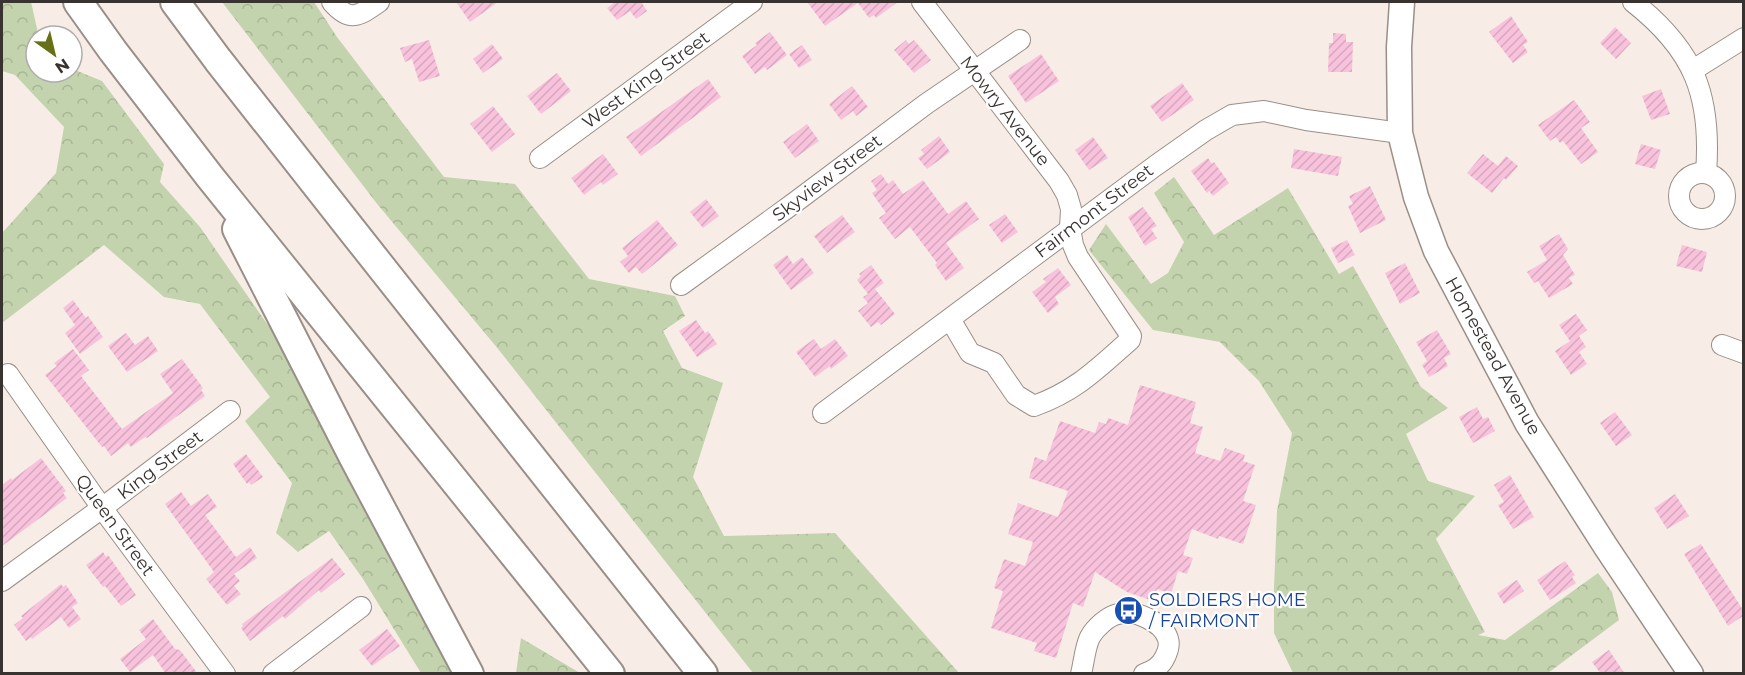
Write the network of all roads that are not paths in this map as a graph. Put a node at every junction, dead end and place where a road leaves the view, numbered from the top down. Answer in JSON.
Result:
{"nodes":[{"id":1,"x":78,"y":2,"type":"edge"},
{"id":2,"x":175,"y":2,"type":"edge"},
{"id":3,"x":332,"y":2,"type":"edge"},
{"id":4,"x":379,"y":2,"type":"edge"},
{"id":5,"x":752,"y":2,"type":"edge"},
{"id":6,"x":922,"y":2,"type":"edge"},
{"id":7,"x":1402,"y":2,"type":"edge"},
{"id":8,"x":1633,"y":2,"type":"edge"},
{"id":9,"x":1743,"y":38,"type":"edge"},
{"id":10,"x":1020,"y":40,"type":"dead end"},
{"id":11,"x":973,"y":70,"type":"junction"},
{"id":12,"x":1693,"y":70,"type":"junction"},
{"id":13,"x":1400,"y":133,"type":"junction"},
{"id":14,"x":540,"y":158,"type":"dead end"},
{"id":15,"x":1706,"y":172,"type":"dead end"},
{"id":16,"x":210,"y":177,"type":"junction"},
{"id":17,"x":1070,"y":228,"type":"junction"},
{"id":18,"x":681,"y":285,"type":"dead end"},
{"id":19,"x":950,"y":319,"type":"junction"},
{"id":20,"x":1722,"y":345,"type":"dead end"},
{"id":21,"x":1743,"y":352,"type":"edge"},
{"id":22,"x":8,"y":374,"type":"dead end"},
{"id":23,"x":230,"y":411,"type":"dead end"},
{"id":24,"x":823,"y":413,"type":"dead end"},
{"id":25,"x":102,"y":508,"type":"junction"},
{"id":26,"x":2,"y":581,"type":"edge"},
{"id":27,"x":361,"y":606,"type":"dead end"},
{"id":28,"x":225,"y":674,"type":"edge"},
{"id":29,"x":273,"y":674,"type":"edge"},
{"id":30,"x":469,"y":674,"type":"edge"},
{"id":31,"x":610,"y":674,"type":"edge"},
{"id":32,"x":703,"y":674,"type":"edge"},
{"id":33,"x":1081,"y":674,"type":"edge"},
{"id":34,"x":1144,"y":674,"type":"edge"},
{"id":35,"x":1691,"y":674,"type":"edge"}],
"edges":[{"from":1,"to":16,"type":"highway"},
{"from":2,"to":32,"type":"highway"},
{"from":3,"to":4,"type":"street"},
{"from":5,"to":14,"type":"street","name":"West King Street"},
{"from":6,"to":11,"type":"street","name":"Mowry Avenue"},
{"from":7,"to":13,"type":"main road","name":"Homestead Avenue"},
{"from":8,"to":12,"type":"street"},
{"from":9,"to":12,"type":"street"},
{"from":10,"to":11,"type":"street","name":"Skyview Street"},
{"from":11,"to":17,"type":"street","name":"Mowry Avenue"},
{"from":11,"to":18,"type":"street","name":"Skyview Street"},
{"from":12,"to":15,"type":"street"},
{"from":13,"to":17,"type":"street","name":"Fairmont Street"},
{"from":13,"to":35,"type":"main road","name":"Homestead Avenue"},
{"from":16,"to":30,"type":"highway"},
{"from":16,"to":31,"type":"highway"},
{"from":17,"to":19,"type":"street","name":"Fairmont Street"},
{"from":17,"to":19,"type":"street","name":"Mowry Avenue"},
{"from":19,"to":24,"type":"street","name":"Fairmont Street"},
{"from":20,"to":21,"type":"street"},
{"from":22,"to":25,"type":"street","name":"Queen Street"},
{"from":23,"to":25,"type":"street","name":"King Street"},
{"from":25,"to":26,"type":"street","name":"King Street"},
{"from":25,"to":28,"type":"street","name":"Queen Street"},
{"from":27,"to":29,"type":"street"},
{"from":33,"to":34,"type":"street"}]}
